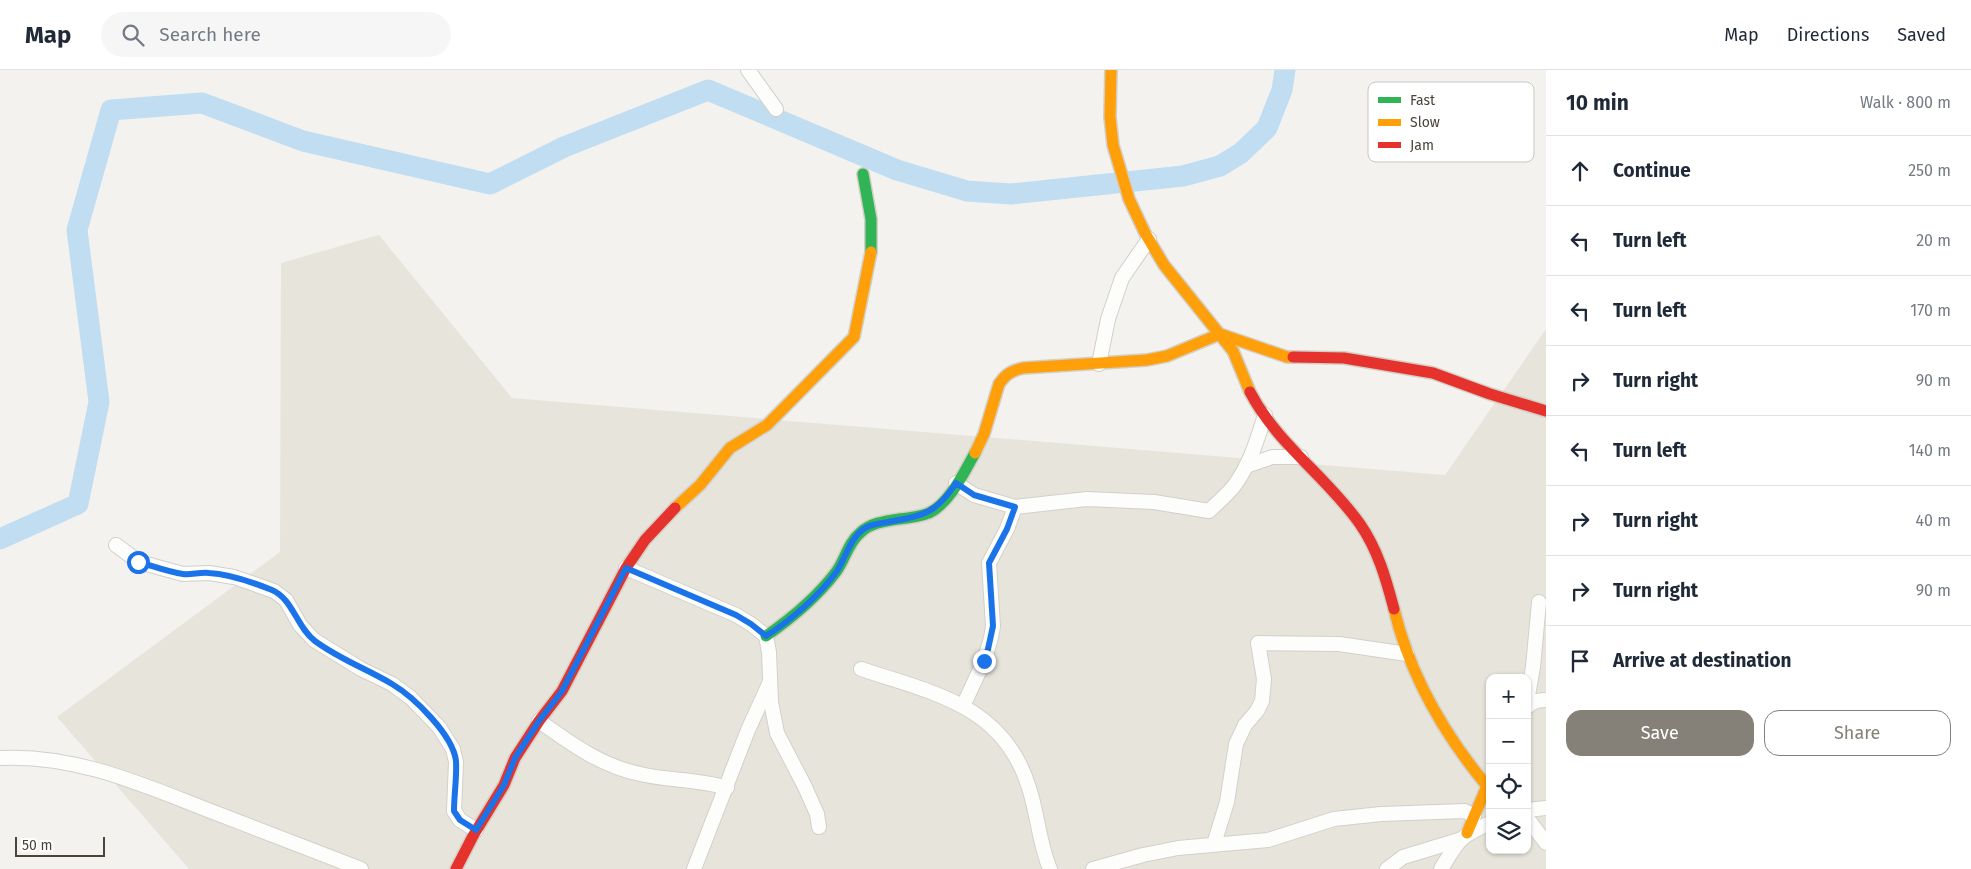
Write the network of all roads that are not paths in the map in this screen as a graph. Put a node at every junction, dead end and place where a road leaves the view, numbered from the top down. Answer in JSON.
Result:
{"nodes":[{"id":1,"x":748,"y":70,"type":"edge"},
{"id":2,"x":1111,"y":70,"type":"edge"},
{"id":3,"x":776,"y":109,"type":"dead end"},
{"id":4,"x":863,"y":174,"type":"dead end"},
{"id":5,"x":1149,"y":240,"type":"junction"},
{"id":6,"x":1220,"y":334,"type":"junction"},
{"id":7,"x":1099,"y":364,"type":"junction"},
{"id":8,"x":1546,"y":411,"type":"edge"},
{"id":9,"x":1265,"y":415,"type":"junction"},
{"id":10,"x":1301,"y":457,"type":"junction"},
{"id":11,"x":1246,"y":466,"type":"junction"},
{"id":12,"x":956,"y":483,"type":"junction"},
{"id":13,"x":1015,"y":507,"type":"junction"},
{"id":14,"x":116,"y":545,"type":"dead end"},
{"id":15,"x":626,"y":568,"type":"junction"},
{"id":16,"x":1539,"y":602,"type":"dead end"},
{"id":17,"x":766,"y":636,"type":"junction"},
{"id":18,"x":1407,"y":654,"type":"junction"},
{"id":19,"x":861,"y":669,"type":"dead end"},
{"id":20,"x":1531,"y":678,"type":"edge"},
{"id":21,"x":770,"y":682,"type":"junction"},
{"id":22,"x":1546,"y":700,"type":"edge"},
{"id":23,"x":1531,"y":703,"type":"edge"},
{"id":24,"x":963,"y":706,"type":"junction"},
{"id":25,"x":539,"y":721,"type":"junction"},
{"id":26,"x":0,"y":758,"type":"edge"},
{"id":27,"x":1486,"y":781,"type":"edge"},
{"id":28,"x":727,"y":788,"type":"junction"},
{"id":29,"x":1486,"y":788,"type":"edge"},
{"id":30,"x":1546,"y":808,"type":"edge"},
{"id":31,"x":1531,"y":810,"type":"edge"},
{"id":32,"x":1474,"y":816,"type":"junction"},
{"id":33,"x":1531,"y":823,"type":"edge"},
{"id":34,"x":1486,"y":825,"type":"edge"},
{"id":35,"x":819,"y":827,"type":"dead end"},
{"id":36,"x":476,"y":830,"type":"junction"},
{"id":37,"x":1463,"y":837,"type":"junction"},
{"id":38,"x":1546,"y":843,"type":"edge"},
{"id":39,"x":1214,"y":844,"type":"junction"},
{"id":40,"x":361,"y":869,"type":"edge"},
{"id":41,"x":456,"y":869,"type":"edge"},
{"id":42,"x":694,"y":869,"type":"edge"},
{"id":43,"x":1050,"y":869,"type":"edge"},
{"id":44,"x":1093,"y":869,"type":"edge"},
{"id":45,"x":1386,"y":869,"type":"edge"},
{"id":46,"x":1441,"y":869,"type":"edge"}],
"edges":[{"from":1,"to":3,"type":"street"},
{"from":2,"to":5,"type":"street"},
{"from":4,"to":15,"type":"street"},
{"from":5,"to":6,"type":"street"},
{"from":5,"to":7,"type":"street"},
{"from":6,"to":7,"type":"street"},
{"from":6,"to":8,"type":"street"},
{"from":6,"to":9,"type":"street"},
{"from":7,"to":12,"type":"street"},
{"from":9,"to":10,"type":"street"},
{"from":9,"to":11,"type":"street"},
{"from":10,"to":11,"type":"street"},
{"from":10,"to":18,"type":"street"},
{"from":11,"to":13,"type":"street"},
{"from":12,"to":13,"type":"street"},
{"from":12,"to":17,"type":"street"},
{"from":13,"to":24,"type":"street"},
{"from":14,"to":36,"type":"street"},
{"from":15,"to":17,"type":"street"},
{"from":15,"to":25,"type":"street"},
{"from":16,"to":20,"type":"street"},
{"from":17,"to":21,"type":"street"},
{"from":18,"to":27,"type":"street"},
{"from":18,"to":39,"type":"street"},
{"from":19,"to":24,"type":"street"},
{"from":21,"to":28,"type":"street"},
{"from":21,"to":35,"type":"street"},
{"from":22,"to":23,"type":"street"},
{"from":24,"to":43,"type":"street"},
{"from":25,"to":28,"type":"street"},
{"from":25,"to":36,"type":"street"},
{"from":26,"to":40,"type":"street"},
{"from":28,"to":42,"type":"street"},
{"from":29,"to":32,"type":"street"},
{"from":30,"to":31,"type":"street"},
{"from":32,"to":37,"type":"street"},
{"from":32,"to":39,"type":"street"},
{"from":33,"to":38,"type":"street"},
{"from":34,"to":37,"type":"street"},
{"from":36,"to":41,"type":"street"},
{"from":37,"to":45,"type":"street"},
{"from":37,"to":46,"type":"street"},
{"from":39,"to":44,"type":"street"}]}
